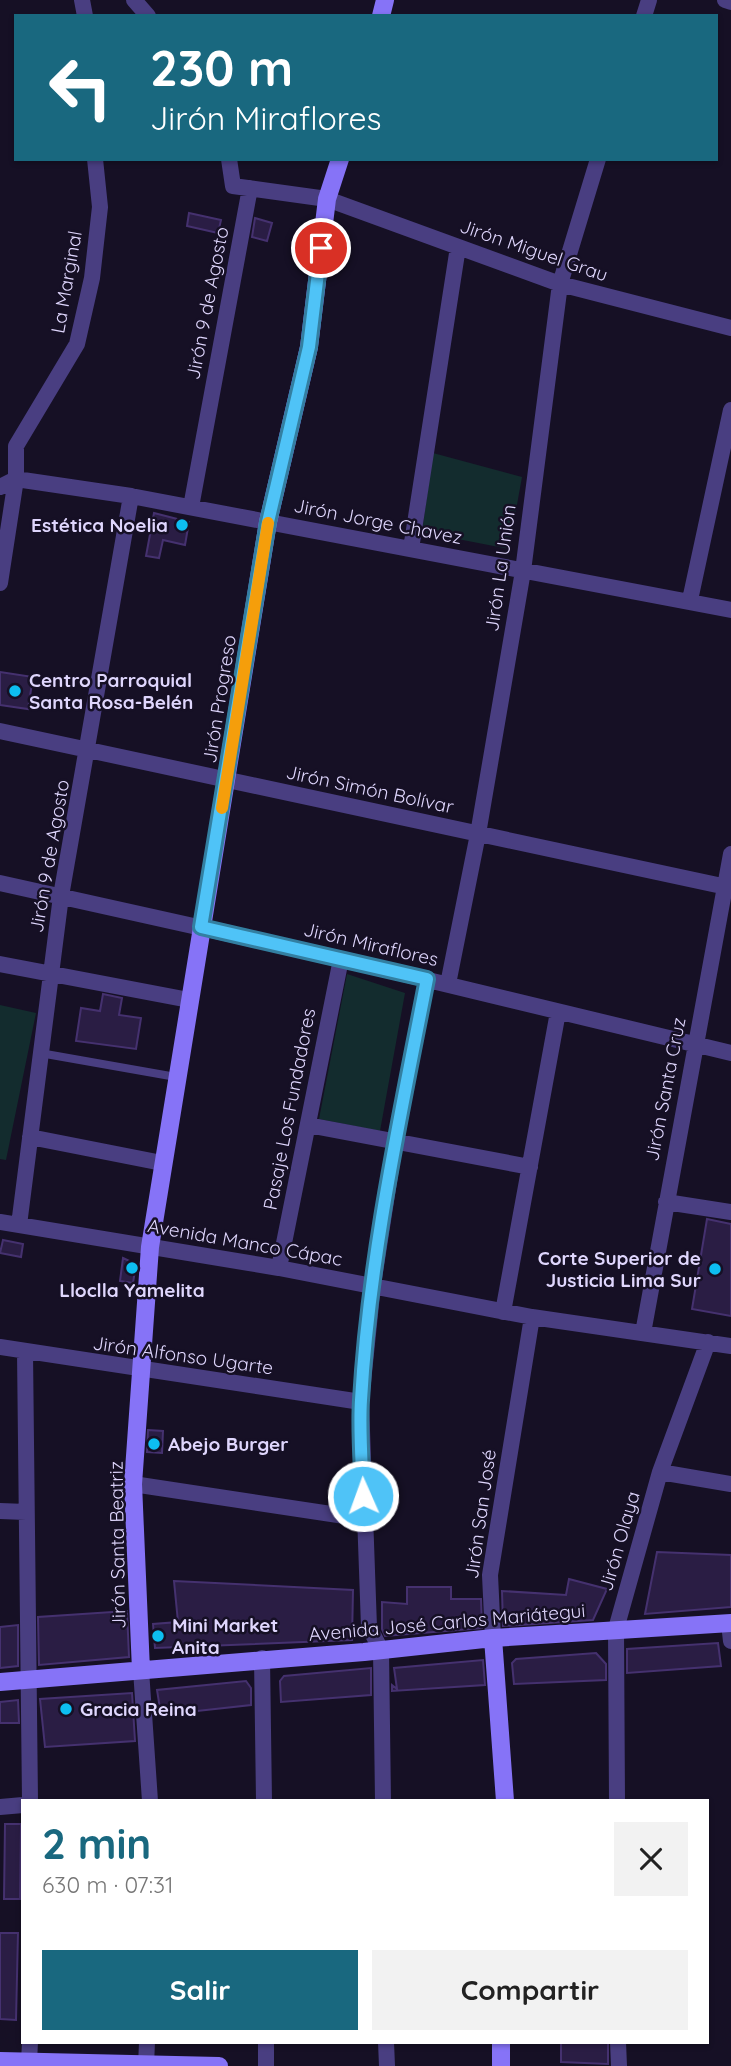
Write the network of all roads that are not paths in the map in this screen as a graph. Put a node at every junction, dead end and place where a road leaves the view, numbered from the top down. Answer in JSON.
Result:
{"nodes":[{"id":1,"x":134,"y":0,"type":"edge"},
{"id":2,"x":725,"y":0,"type":"edge"},
{"id":3,"x":731,"y":2,"type":"edge"},
{"id":4,"x":146,"y":14,"type":"edge"},
{"id":5,"x":95,"y":161,"type":"edge"},
{"id":6,"x":229,"y":161,"type":"edge"},
{"id":7,"x":339,"y":161,"type":"edge"},
{"id":8,"x":596,"y":161,"type":"edge"},
{"id":9,"x":250,"y":188,"type":"junction"},
{"id":10,"x":327,"y":199,"type":"junction"},
{"id":11,"x":458,"y":247,"type":"junction"},
{"id":12,"x":559,"y":284,"type":"junction"},
{"id":13,"x":731,"y":328,"type":"edge"},
{"id":14,"x":731,"y":410,"type":"edge"},
{"id":15,"x":16,"y":480,"type":"junction"},
{"id":16,"x":0,"y":487,"type":"edge"},
{"id":17,"x":131,"y":496,"type":"junction"},
{"id":18,"x":191,"y":508,"type":"junction"},
{"id":19,"x":268,"y":522,"type":"junction"},
{"id":20,"x":411,"y":549,"type":"junction"},
{"id":21,"x":523,"y":570,"type":"junction"},
{"id":22,"x":0,"y":583,"type":"edge"},
{"id":23,"x":690,"y":600,"type":"junction"},
{"id":24,"x":731,"y":610,"type":"edge"},
{"id":25,"x":0,"y":731,"type":"edge"},
{"id":26,"x":89,"y":752,"type":"junction"},
{"id":27,"x":227,"y":779,"type":"junction"},
{"id":28,"x":478,"y":834,"type":"junction"},
{"id":29,"x":731,"y":854,"type":"edge"},
{"id":30,"x":0,"y":883,"type":"edge"},
{"id":31,"x":728,"y":887,"type":"edge"},
{"id":32,"x":61,"y":896,"type":"junction"},
{"id":33,"x":201,"y":927,"type":"junction"},
{"id":34,"x":341,"y":959,"type":"junction"},
{"id":35,"x":0,"y":964,"type":"edge"},
{"id":36,"x":51,"y":974,"type":"junction"},
{"id":37,"x":427,"y":979,"type":"junction"},
{"id":38,"x":447,"y":984,"type":"junction"},
{"id":39,"x":189,"y":1000,"type":"junction"},
{"id":40,"x":558,"y":1012,"type":"junction"},
{"id":41,"x":695,"y":1045,"type":"junction"},
{"id":42,"x":40,"y":1053,"type":"junction"},
{"id":43,"x":731,"y":1053,"type":"edge"},
{"id":44,"x":176,"y":1077,"type":"junction"},
{"id":45,"x":308,"y":1125,"type":"junction"},
{"id":46,"x":30,"y":1137,"type":"junction"},
{"id":47,"x":395,"y":1143,"type":"junction"},
{"id":48,"x":162,"y":1163,"type":"junction"},
{"id":49,"x":530,"y":1167,"type":"junction"},
{"id":50,"x":666,"y":1202,"type":"junction"},
{"id":51,"x":731,"y":1212,"type":"edge"},
{"id":52,"x":0,"y":1222,"type":"edge"},
{"id":53,"x":19,"y":1225,"type":"junction"},
{"id":54,"x":150,"y":1247,"type":"junction"},
{"id":55,"x":279,"y":1268,"type":"junction"},
{"id":56,"x":373,"y":1285,"type":"junction"},
{"id":57,"x":503,"y":1312,"type":"junction"},
{"id":58,"x":533,"y":1318,"type":"junction"},
{"id":59,"x":643,"y":1333,"type":"junction"},
{"id":60,"x":708,"y":1342,"type":"junction"},
{"id":61,"x":731,"y":1346,"type":"edge"},
{"id":62,"x":0,"y":1347,"type":"edge"},
{"id":63,"x":25,"y":1352,"type":"junction"},
{"id":64,"x":141,"y":1371,"type":"junction"},
{"id":65,"x":360,"y":1402,"type":"junction"},
{"id":66,"x":660,"y":1472,"type":"junction"},
{"id":67,"x":133,"y":1484,"type":"junction"},
{"id":68,"x":731,"y":1484,"type":"edge"},
{"id":69,"x":0,"y":1511,"type":"edge"},
{"id":70,"x":26,"y":1512,"type":"junction"},
{"id":71,"x":364,"y":1519,"type":"junction"},
{"id":72,"x":616,"y":1629,"type":"junction"},
{"id":73,"x":730,"y":1629,"type":"edge"},
{"id":74,"x":494,"y":1638,"type":"junction"},
{"id":75,"x":381,"y":1650,"type":"junction"},
{"id":76,"x":262,"y":1658,"type":"junction"},
{"id":77,"x":141,"y":1670,"type":"junction"},
{"id":78,"x":28,"y":1681,"type":"junction"},
{"id":79,"x":0,"y":1682,"type":"edge"},
{"id":80,"x":30,"y":1799,"type":"edge"},
{"id":81,"x":150,"y":1799,"type":"edge"},
{"id":82,"x":264,"y":1799,"type":"edge"},
{"id":83,"x":383,"y":1799,"type":"edge"},
{"id":84,"x":505,"y":1799,"type":"edge"},
{"id":85,"x":617,"y":1799,"type":"edge"},
{"id":86,"x":21,"y":1805,"type":"edge"},
{"id":87,"x":0,"y":1807,"type":"edge"},
{"id":88,"x":30,"y":2044,"type":"edge"},
{"id":89,"x":147,"y":2044,"type":"edge"},
{"id":90,"x":266,"y":2044,"type":"edge"},
{"id":91,"x":386,"y":2044,"type":"edge"},
{"id":92,"x":501,"y":2044,"type":"edge"},
{"id":93,"x":618,"y":2044,"type":"edge"},
{"id":94,"x":0,"y":2061,"type":"edge"},
{"id":95,"x":29,"y":2062,"type":"junction"},
{"id":96,"x":146,"y":2065,"type":"edge"},
{"id":97,"x":219,"y":2066,"type":"edge"},
{"id":98,"x":266,"y":2066,"type":"edge"},
{"id":99,"x":387,"y":2066,"type":"edge"},
{"id":100,"x":500,"y":2066,"type":"edge"},
{"id":101,"x":619,"y":2066,"type":"edge"}],
"edges":[{"from":1,"to":4,"type":"street"},
{"from":2,"to":3,"type":"street"},
{"from":5,"to":15,"type":"street","name":"La Marginal"},
{"from":6,"to":9,"type":"street","name":"Jirón Miguel Grau"},
{"from":7,"to":10,"type":"street","name":"Jirón Progreso"},
{"from":8,"to":12,"type":"street","name":"Jirón La Unión"},
{"from":9,"to":10,"type":"street","name":"Jirón Miguel Grau"},
{"from":9,"to":18,"type":"street","name":"Jirón 9 de Agosto"},
{"from":10,"to":11,"type":"street","name":"Jirón Miguel Grau"},
{"from":10,"to":19,"type":"street","name":"Jirón Progreso"},
{"from":11,"to":12,"type":"street","name":"Jirón Miguel Grau"},
{"from":11,"to":20,"type":"street"},
{"from":12,"to":13,"type":"street","name":"Jirón Miguel Grau"},
{"from":12,"to":21,"type":"street","name":"Jirón La Unión"},
{"from":14,"to":23,"type":"street"},
{"from":15,"to":16,"type":"street"},
{"from":15,"to":17,"type":"street","name":"Jirón Jorge Chavez"},
{"from":15,"to":22,"type":"street","name":"La Marginal"},
{"from":17,"to":18,"type":"street","name":"Jirón Jorge Chavez"},
{"from":17,"to":26,"type":"street","name":"Jirón 9 de Agosto"},
{"from":18,"to":19,"type":"street","name":"Jirón Jorge Chavez"},
{"from":19,"to":20,"type":"street","name":"Jirón Jorge Chavez"},
{"from":19,"to":27,"type":"street","name":"Jirón Progreso"},
{"from":20,"to":21,"type":"street","name":"Jirón Jorge Chavez"},
{"from":21,"to":23,"type":"street","name":"Jirón Jorge Chavez"},
{"from":21,"to":28,"type":"street","name":"Jirón La Unión"},
{"from":23,"to":24,"type":"street","name":"Jirón Jorge Chavez"},
{"from":25,"to":26,"type":"street","name":"Jirón Simón Bolívar"},
{"from":26,"to":27,"type":"street","name":"Jirón Simón Bolívar"},
{"from":26,"to":32,"type":"street","name":"Jirón 9 de Agosto"},
{"from":27,"to":28,"type":"street","name":"Jirón Simón Bolívar"},
{"from":27,"to":33,"type":"street","name":"Jirón Progreso"},
{"from":28,"to":31,"type":"street","name":"Jirón Simón Bolívar"},
{"from":28,"to":38,"type":"street","name":"Jirón La Unión"},
{"from":29,"to":31,"type":"street","name":"Jirón Santa Cruz"},
{"from":30,"to":32,"type":"street","name":"Jirón Miraflores"},
{"from":31,"to":41,"type":"street","name":"Jirón Santa Cruz"},
{"from":32,"to":33,"type":"street","name":"Jirón Miraflores"},
{"from":32,"to":36,"type":"street","name":"Jirón 9 de Agosto"},
{"from":33,"to":34,"type":"street","name":"Jirón Miraflores"},
{"from":33,"to":39,"type":"street","name":"Jirón Progreso"},
{"from":34,"to":37,"type":"street","name":"Jirón Miraflores"},
{"from":34,"to":45,"type":"street","name":"Pasaje Los Fundadores"},
{"from":35,"to":36,"type":"street"},
{"from":36,"to":39,"type":"street"},
{"from":36,"to":42,"type":"street","name":"Jirón 9 de Agosto"},
{"from":37,"to":38,"type":"street","name":"Jirón Miraflores"},
{"from":37,"to":47,"type":"street"},
{"from":38,"to":40,"type":"street","name":"Jirón Miraflores"},
{"from":39,"to":44,"type":"street","name":"Jirón Progreso"},
{"from":40,"to":41,"type":"street","name":"Jirón Miraflores"},
{"from":40,"to":49,"type":"street"},
{"from":41,"to":43,"type":"street","name":"Jirón Miraflores"},
{"from":41,"to":50,"type":"street","name":"Jirón Santa Cruz"},
{"from":42,"to":44,"type":"lane"},
{"from":42,"to":46,"type":"street","name":"Jirón 9 de Agosto"},
{"from":44,"to":48,"type":"street","name":"Jirón Progreso"},
{"from":45,"to":47,"type":"street"},
{"from":45,"to":55,"type":"street","name":"Pasaje Los Fundadores"},
{"from":46,"to":48,"type":"street"},
{"from":46,"to":53,"type":"street","name":"Jirón 9 de Agosto"},
{"from":47,"to":49,"type":"street"},
{"from":47,"to":56,"type":"street"},
{"from":48,"to":54,"type":"street","name":"Jirón Progreso"},
{"from":49,"to":57,"type":"street"},
{"from":50,"to":51,"type":"street"},
{"from":50,"to":59,"type":"street","name":"Jirón Santa Cruz"},
{"from":52,"to":53,"type":"street","name":"Avenida Manco Cápac"},
{"from":53,"to":54,"type":"street","name":"Avenida Manco Cápac"},
{"from":54,"to":55,"type":"street","name":"Avenida Manco Cápac"},
{"from":54,"to":64,"type":"street","name":"Jirón Santa Beatriz"},
{"from":55,"to":56,"type":"street","name":"Avenida Manco Cápac"},
{"from":56,"to":57,"type":"street","name":"Avenida Manco Cápac"},
{"from":56,"to":65,"type":"street"},
{"from":57,"to":58,"type":"street","name":"Avenida Manco Cápac"},
{"from":58,"to":59,"type":"street","name":"Avenida Manco Cápac"},
{"from":58,"to":74,"type":"street","name":"Jirón San José"},
{"from":59,"to":60,"type":"street","name":"Avenida Manco Cápac"},
{"from":60,"to":61,"type":"street","name":"Avenida Manco Cápac"},
{"from":60,"to":66,"type":"street","name":"Jirón Olaya"},
{"from":62,"to":63,"type":"street","name":"Jirón Alfonso Ugarte"},
{"from":63,"to":64,"type":"street","name":"Jirón Alfonso Ugarte"},
{"from":63,"to":70,"type":"street"},
{"from":64,"to":65,"type":"street","name":"Jirón Alfonso Ugarte"},
{"from":64,"to":67,"type":"street","name":"Jirón Santa Beatriz"},
{"from":65,"to":71,"type":"street"},
{"from":66,"to":68,"type":"street"},
{"from":66,"to":72,"type":"street","name":"Jirón Olaya"},
{"from":67,"to":71,"type":"street"},
{"from":67,"to":77,"type":"street","name":"Jirón Santa Beatriz"},
{"from":69,"to":70,"type":"street"},
{"from":70,"to":78,"type":"street"},
{"from":71,"to":75,"type":"street"},
{"from":72,"to":73,"type":"street","name":"Avenida José Carlos Mariátegui"},
{"from":72,"to":74,"type":"street","name":"Avenida José Carlos Mariátegui"},
{"from":72,"to":85,"type":"street","name":"Jirón Olaya"},
{"from":74,"to":75,"type":"street","name":"Avenida José Carlos Mariátegui"},
{"from":74,"to":84,"type":"street","name":"Jirón San José"},
{"from":75,"to":76,"type":"street","name":"Avenida José Carlos Mariátegui"},
{"from":75,"to":83,"type":"street"},
{"from":76,"to":77,"type":"street","name":"Avenida José Carlos Mariátegui"},
{"from":76,"to":82,"type":"street"},
{"from":77,"to":78,"type":"street","name":"Avenida José Carlos Mariátegui"},
{"from":77,"to":81,"type":"street","name":"Jirón Santa Beatriz"},
{"from":78,"to":79,"type":"street","name":"Avenida José Carlos Mariátegui"},
{"from":78,"to":80,"type":"street"},
{"from":86,"to":87,"type":"street"},
{"from":88,"to":95,"type":"street"},
{"from":89,"to":96,"type":"street"},
{"from":90,"to":98,"type":"street"},
{"from":91,"to":99,"type":"street"},
{"from":92,"to":100,"type":"street"},
{"from":93,"to":101,"type":"street"},
{"from":94,"to":95,"type":"street"},
{"from":95,"to":96,"type":"street"},
{"from":96,"to":97,"type":"street"}]}
